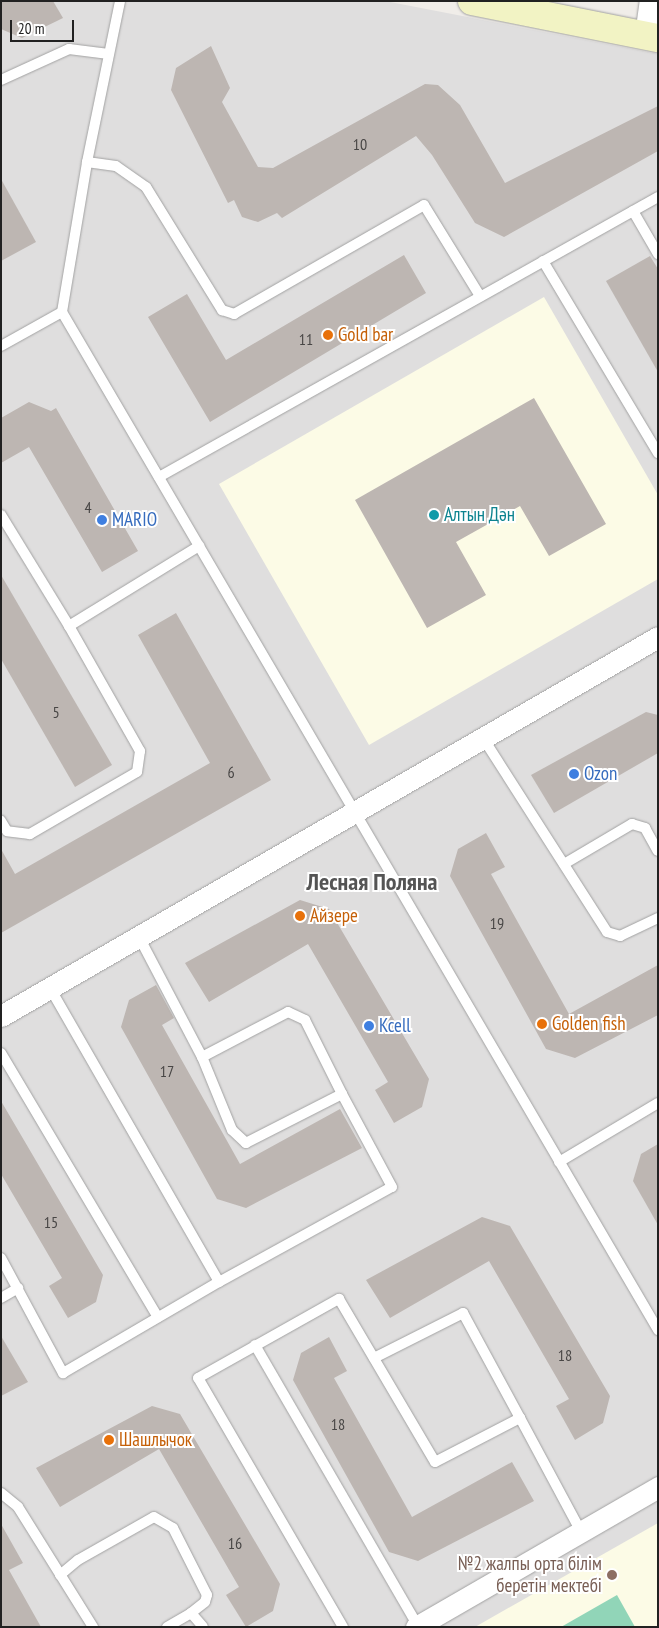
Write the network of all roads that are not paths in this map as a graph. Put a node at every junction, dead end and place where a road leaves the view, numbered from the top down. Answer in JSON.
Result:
{"nodes":[{"id":1,"x":120,"y":1,"type":"edge"},
{"id":2,"x":472,"y":1,"type":"edge"},
{"id":3,"x":650,"y":1,"type":"edge"},
{"id":4,"x":651,"y":37,"type":"edge"},
{"id":5,"x":109,"y":54,"type":"junction"},
{"id":6,"x":1,"y":80,"type":"edge"},
{"id":7,"x":87,"y":162,"type":"junction"},
{"id":8,"x":658,"y":197,"type":"edge"},
{"id":9,"x":633,"y":211,"type":"junction"},
{"id":10,"x":658,"y":254,"type":"edge"},
{"id":11,"x":543,"y":261,"type":"junction"},
{"id":12,"x":480,"y":296,"type":"junction"},
{"id":13,"x":62,"y":312,"type":"junction"},
{"id":14,"x":1,"y":346,"type":"edge"},
{"id":15,"x":658,"y":453,"type":"edge"},
{"id":16,"x":158,"y":477,"type":"junction"},
{"id":17,"x":1,"y":515,"type":"edge"},
{"id":18,"x":199,"y":546,"type":"junction"},
{"id":19,"x":69,"y":626,"type":"junction"},
{"id":20,"x":658,"y":637,"type":"edge"},
{"id":21,"x":483,"y":738,"type":"junction"},
{"id":22,"x":354,"y":812,"type":"junction"},
{"id":23,"x":1,"y":821,"type":"edge"},
{"id":24,"x":658,"y":851,"type":"edge"},
{"id":25,"x":564,"y":864,"type":"junction"},
{"id":26,"x":658,"y":918,"type":"edge"},
{"id":27,"x":139,"y":937,"type":"junction"},
{"id":28,"x":50,"y":988,"type":"junction"},
{"id":29,"x":1,"y":1016,"type":"edge"},
{"id":30,"x":1,"y":1053,"type":"edge"},
{"id":31,"x":202,"y":1057,"type":"junction"},
{"id":32,"x":342,"y":1094,"type":"junction"},
{"id":33,"x":658,"y":1104,"type":"edge"},
{"id":34,"x":559,"y":1162,"type":"junction"},
{"id":35,"x":1,"y":1258,"type":"edge"},
{"id":36,"x":219,"y":1282,"type":"junction"},
{"id":37,"x":18,"y":1288,"type":"junction"},
{"id":38,"x":1,"y":1298,"type":"edge"},
{"id":39,"x":158,"y":1317,"type":"junction"},
{"id":40,"x":658,"y":1330,"type":"edge"},
{"id":41,"x":255,"y":1345,"type":"junction"},
{"id":42,"x":374,"y":1358,"type":"junction"},
{"id":43,"x":520,"y":1418,"type":"junction"},
{"id":44,"x":658,"y":1487,"type":"edge"},
{"id":45,"x":1,"y":1493,"type":"edge"},
{"id":46,"x":580,"y":1532,"type":"junction"},
{"id":47,"x":60,"y":1575,"type":"junction"},
{"id":48,"x":191,"y":1613,"type":"junction"},
{"id":49,"x":417,"y":1626,"type":"edge"},
{"id":50,"x":93,"y":1627,"type":"edge"},
{"id":51,"x":167,"y":1627,"type":"edge"},
{"id":52,"x":203,"y":1627,"type":"edge"},
{"id":53,"x":343,"y":1627,"type":"edge"}],
"edges":[{"from":1,"to":5,"type":"lane"},
{"from":2,"to":4,"type":"street"},
{"from":3,"to":4,"type":"street"},
{"from":5,"to":6,"type":"lane"},
{"from":5,"to":7,"type":"lane"},
{"from":7,"to":12,"type":"lane"},
{"from":7,"to":13,"type":"lane"},
{"from":8,"to":9,"type":"lane"},
{"from":9,"to":10,"type":"lane"},
{"from":9,"to":11,"type":"lane"},
{"from":11,"to":12,"type":"lane"},
{"from":11,"to":15,"type":"lane"},
{"from":12,"to":16,"type":"lane"},
{"from":13,"to":14,"type":"lane"},
{"from":13,"to":16,"type":"lane"},
{"from":16,"to":18,"type":"lane"},
{"from":17,"to":19,"type":"lane"},
{"from":18,"to":19,"type":"lane"},
{"from":18,"to":22,"type":"lane"},
{"from":19,"to":23,"type":"lane"},
{"from":20,"to":21,"type":"street"},
{"from":21,"to":22,"type":"street"},
{"from":21,"to":25,"type":"lane"},
{"from":22,"to":27,"type":"street"},
{"from":22,"to":34,"type":"lane"},
{"from":24,"to":25,"type":"lane"},
{"from":25,"to":26,"type":"lane"},
{"from":27,"to":28,"type":"street"},
{"from":27,"to":31,"type":"lane"},
{"from":28,"to":29,"type":"street"},
{"from":28,"to":36,"type":"lane"},
{"from":30,"to":39,"type":"lane"},
{"from":31,"to":32,"type":"lane"},
{"from":31,"to":32,"type":"lane"},
{"from":32,"to":36,"type":"lane"},
{"from":33,"to":34,"type":"lane"},
{"from":34,"to":40,"type":"lane"},
{"from":35,"to":37,"type":"lane"},
{"from":36,"to":39,"type":"lane"},
{"from":37,"to":38,"type":"lane"},
{"from":37,"to":39,"type":"lane"},
{"from":41,"to":42,"type":"lane"},
{"from":41,"to":49,"type":"lane"},
{"from":41,"to":53,"type":"lane"},
{"from":42,"to":43,"type":"lane"},
{"from":42,"to":43,"type":"lane"},
{"from":43,"to":46,"type":"lane"},
{"from":44,"to":46,"type":"street"},
{"from":45,"to":47,"type":"lane"},
{"from":46,"to":49,"type":"street"},
{"from":47,"to":48,"type":"lane"},
{"from":47,"to":50,"type":"lane"},
{"from":48,"to":51,"type":"lane"},
{"from":48,"to":52,"type":"lane"}]}
